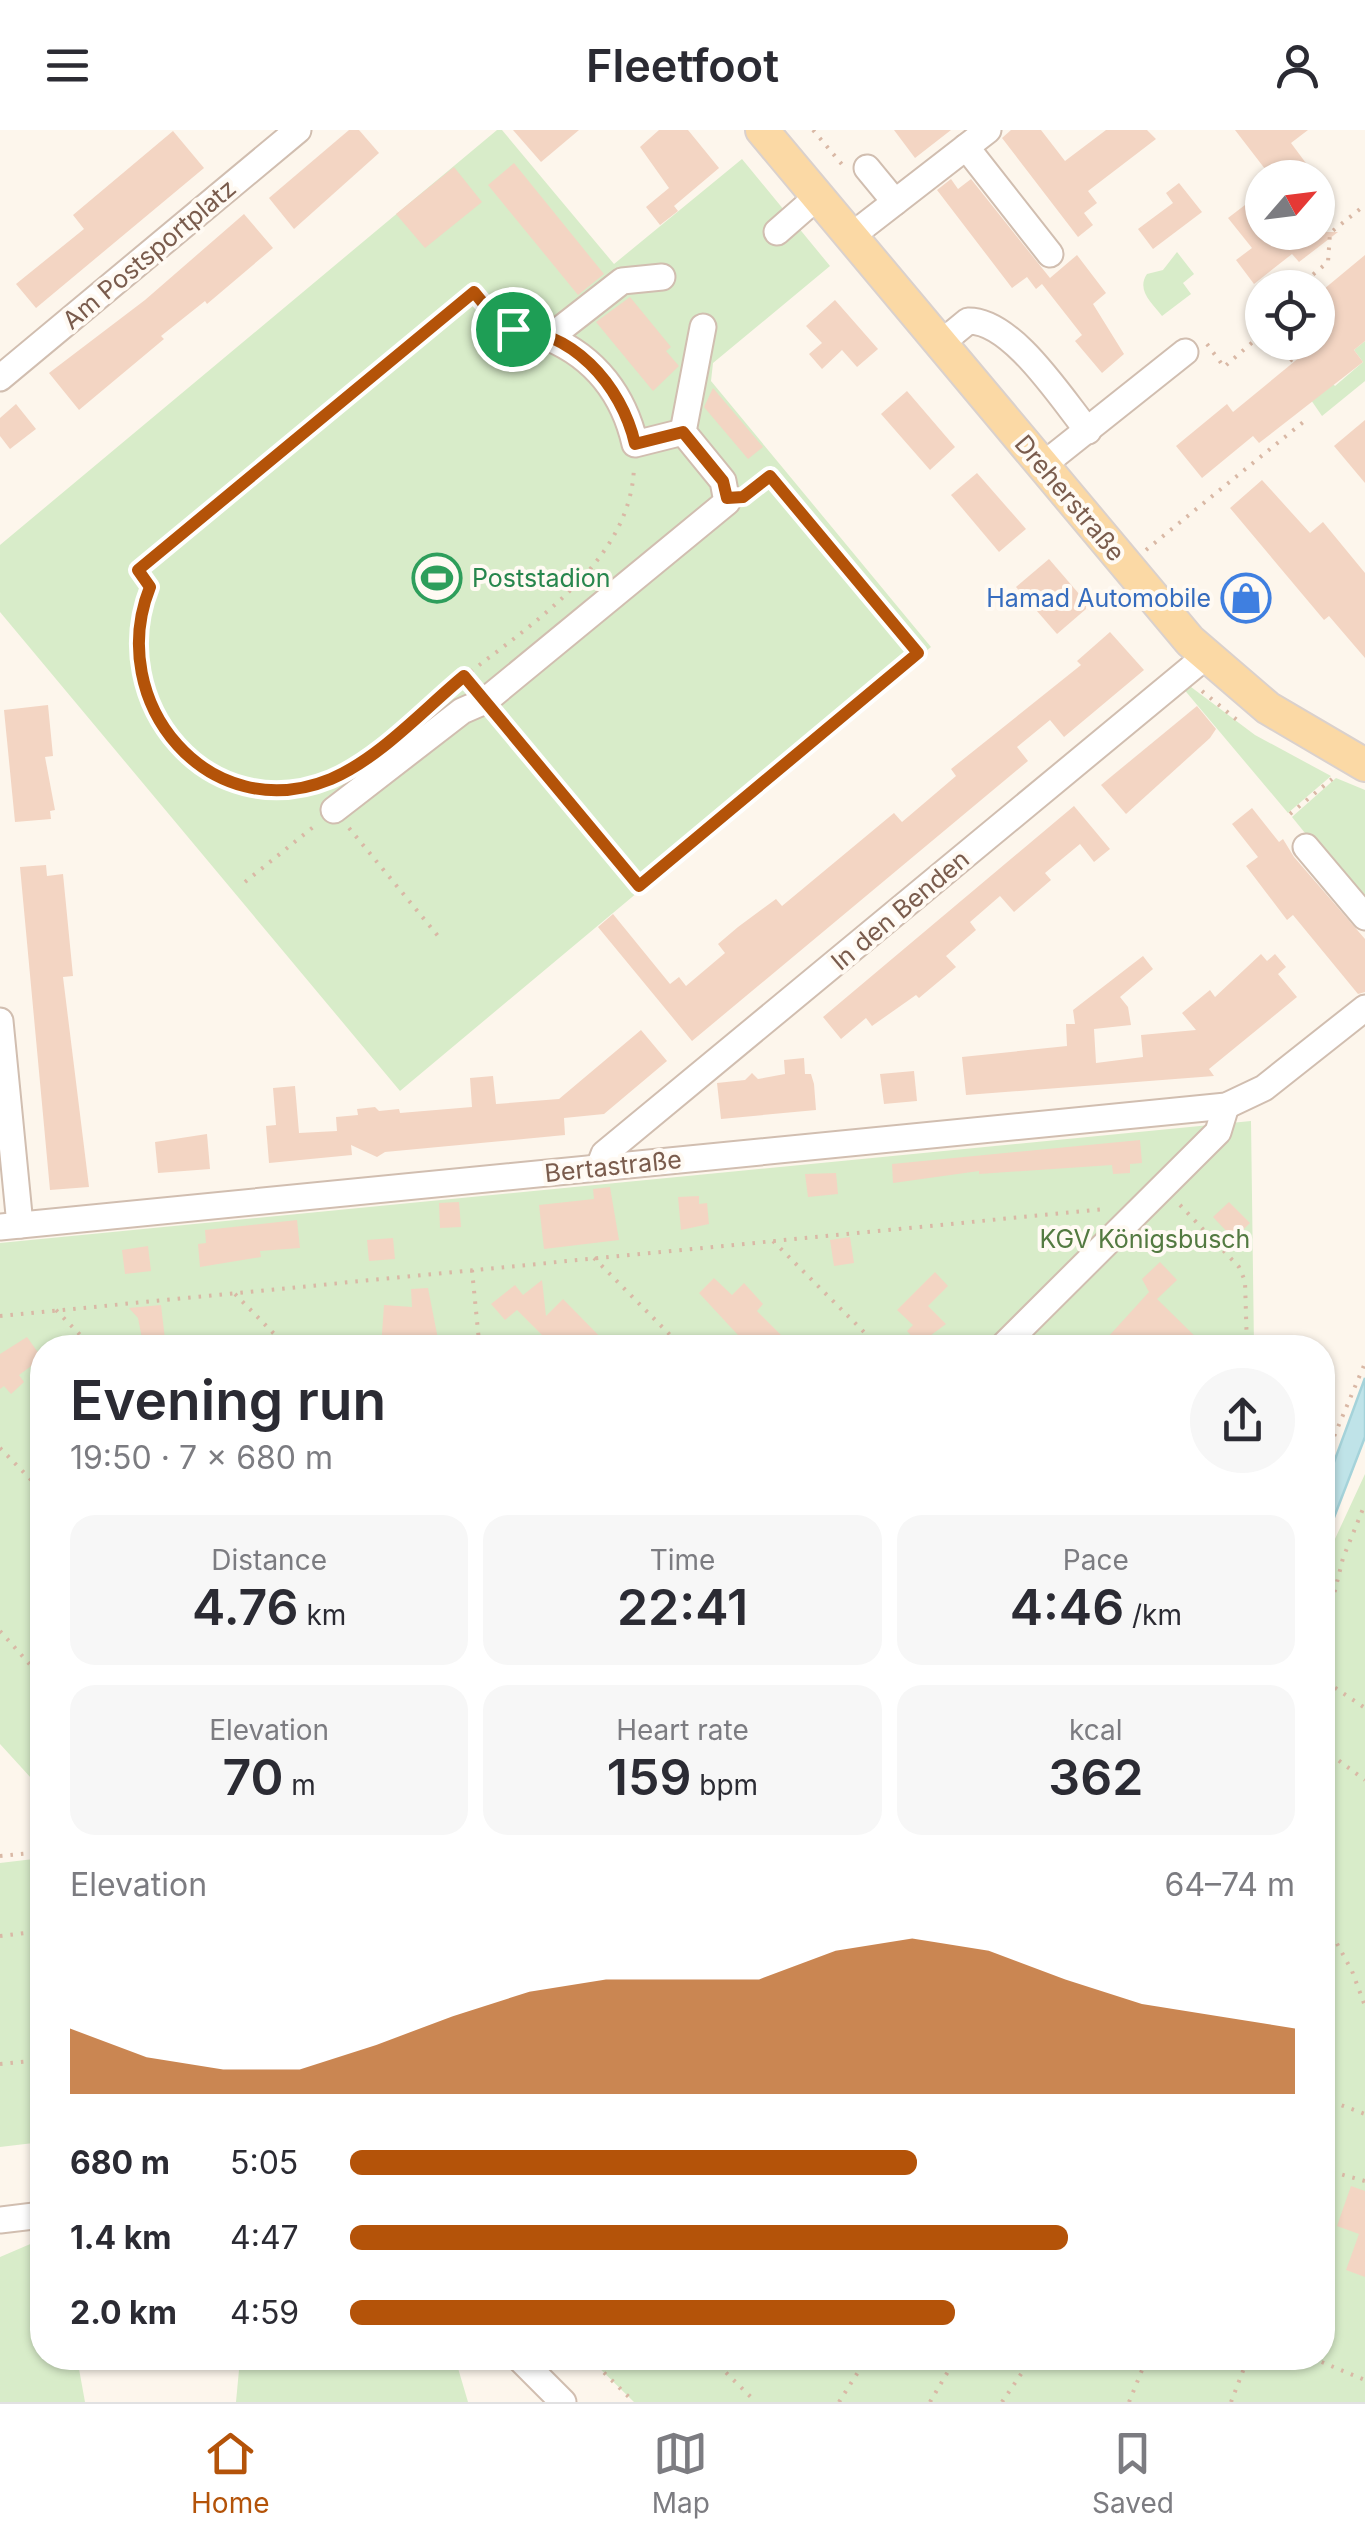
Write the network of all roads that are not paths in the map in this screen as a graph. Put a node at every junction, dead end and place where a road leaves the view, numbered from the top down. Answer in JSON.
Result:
{"nodes":[{"id":1,"x":298,"y":130,"type":"edge"},
{"id":2,"x":762,"y":130,"type":"edge"},
{"id":3,"x":988,"y":130,"type":"edge"},
{"id":4,"x":966,"y":147,"type":"junction"},
{"id":5,"x":868,"y":168,"type":"dead end"},
{"id":6,"x":817,"y":197,"type":"junction"},
{"id":7,"x":894,"y":202,"type":"junction"},
{"id":8,"x":777,"y":232,"type":"dead end"},
{"id":9,"x":850,"y":237,"type":"junction"},
{"id":10,"x":1050,"y":254,"type":"dead end"},
{"id":11,"x":662,"y":277,"type":"dead end"},
{"id":12,"x":704,"y":328,"type":"dead end"},
{"id":13,"x":940,"y":344,"type":"junction"},
{"id":14,"x":1185,"y":352,"type":"road end"},
{"id":15,"x":0,"y":378,"type":"edge"},
{"id":16,"x":1088,"y":430,"type":"junction"},
{"id":17,"x":683,"y":432,"type":"junction"},
{"id":18,"x":1043,"y":465,"type":"junction"},
{"id":19,"x":1206,"y":656,"type":"junction"},
{"id":20,"x":1350,"y":769,"type":"edge"},
{"id":21,"x":334,"y":810,"type":"road end"},
{"id":22,"x":1306,"y":848,"type":"dead end"},
{"id":23,"x":1365,"y":917,"type":"edge"},
{"id":24,"x":1365,"y":1008,"type":"edge"},
{"id":25,"x":0,"y":1022,"type":"edge"},
{"id":26,"x":1226,"y":1106,"type":"junction"},
{"id":27,"x":599,"y":1167,"type":"junction"},
{"id":28,"x":10,"y":1226,"type":"edge"},
{"id":29,"x":1013,"y":1335,"type":"edge"},
{"id":30,"x":30,"y":2217,"type":"edge"},
{"id":31,"x":0,"y":2220,"type":"edge"},
{"id":32,"x":531,"y":2370,"type":"edge"},
{"id":33,"x":563,"y":2402,"type":"edge"}],
"edges":[{"from":1,"to":15,"type":"street","name":"Am Postsportplatz"},
{"from":2,"to":6,"type":"main road","name":"Dreherstraße"},
{"from":3,"to":4,"type":"street"},
{"from":4,"to":7,"type":"street"},
{"from":4,"to":10,"type":"street"},
{"from":5,"to":7,"type":"street"},
{"from":6,"to":8,"type":"street"},
{"from":6,"to":9,"type":"main road","name":"Dreherstraße"},
{"from":7,"to":9,"type":"street"},
{"from":9,"to":13,"type":"main road","name":"Dreherstraße"},
{"from":11,"to":17,"type":"street"},
{"from":12,"to":17,"type":"street"},
{"from":13,"to":16,"type":"street"},
{"from":13,"to":18,"type":"main road","name":"Dreherstraße"},
{"from":14,"to":16,"type":"street"},
{"from":16,"to":18,"type":"street"},
{"from":17,"to":21,"type":"street"},
{"from":18,"to":19,"type":"main road","name":"Dreherstraße"},
{"from":19,"to":20,"type":"main road","name":"Dreherstraße"},
{"from":19,"to":27,"type":"street","name":"In den Benden"},
{"from":22,"to":23,"type":"street"},
{"from":24,"to":26,"type":"street","name":"Bertastraße"},
{"from":25,"to":28,"type":"street"},
{"from":26,"to":27,"type":"street","name":"Bertastraße"},
{"from":26,"to":29,"type":"street"},
{"from":27,"to":28,"type":"street","name":"Bertastraße"},
{"from":30,"to":31,"type":"street"},
{"from":32,"to":33,"type":"street"}]}
